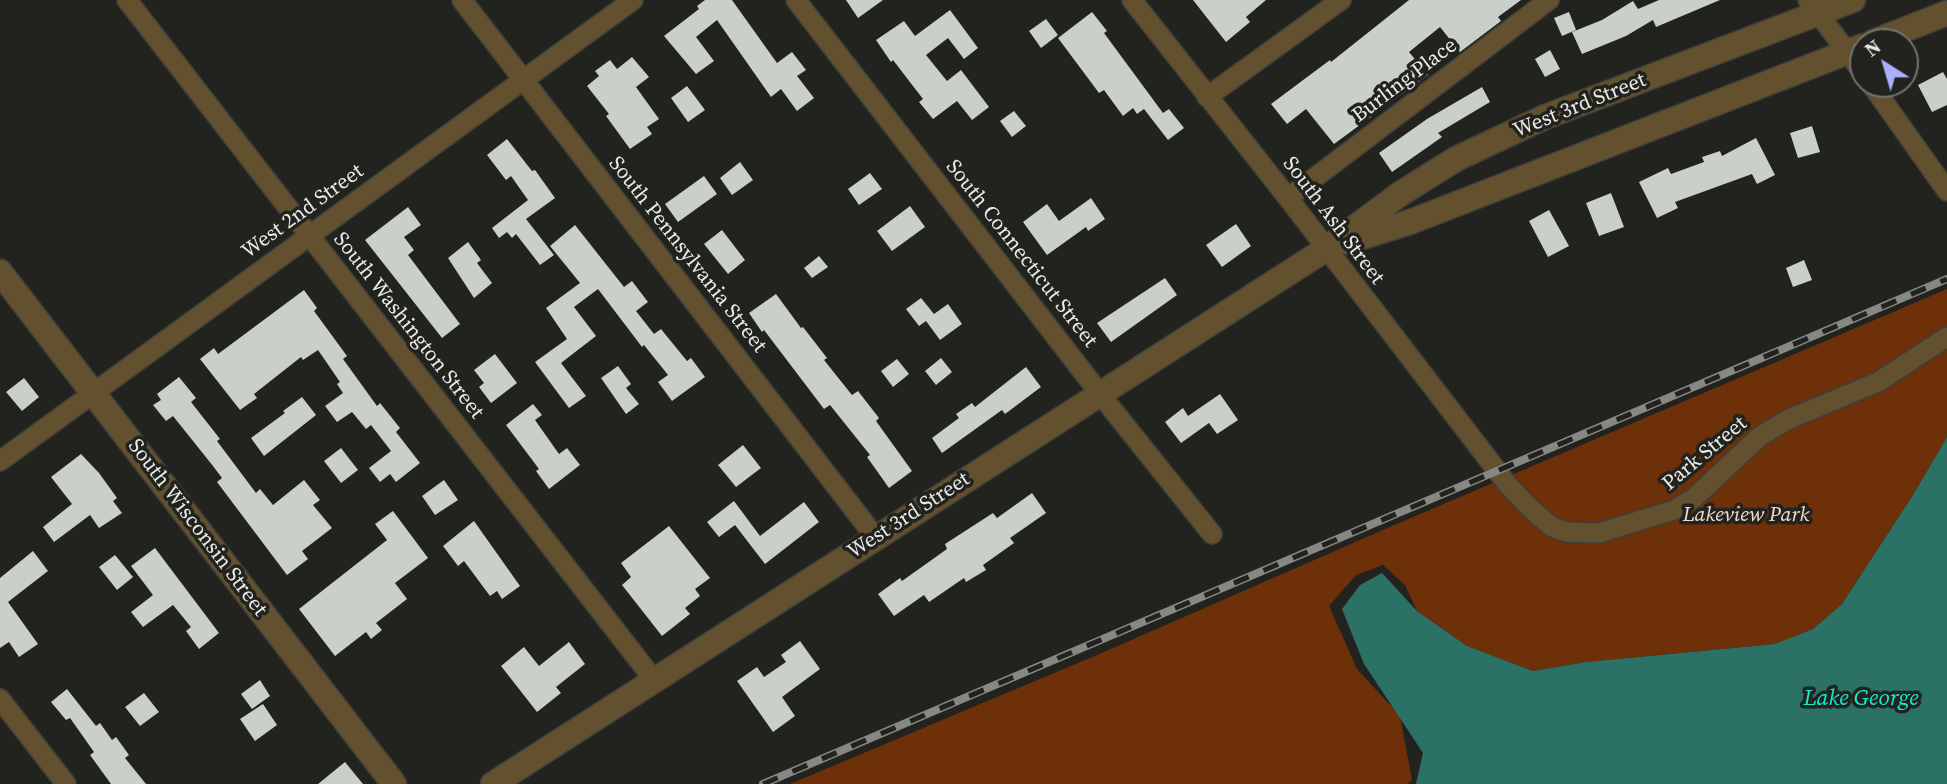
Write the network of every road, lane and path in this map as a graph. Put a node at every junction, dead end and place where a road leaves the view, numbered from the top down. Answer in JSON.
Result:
{"nodes":[{"id":1,"x":127,"y":0,"type":"edge"},
{"id":2,"x":462,"y":0,"type":"edge"},
{"id":3,"x":633,"y":0,"type":"edge"},
{"id":4,"x":796,"y":0,"type":"edge"},
{"id":5,"x":1132,"y":0,"type":"edge"},
{"id":6,"x":1341,"y":0,"type":"edge"},
{"id":7,"x":1549,"y":0,"type":"edge"},
{"id":8,"x":1853,"y":0,"type":"edge"},
{"id":9,"x":1814,"y":7,"type":"edge"},
{"id":10,"x":1947,"y":13,"type":"edge"},
{"id":11,"x":1909,"y":28,"type":"edge"},
{"id":12,"x":1849,"y":43,"type":"edge"},
{"id":13,"x":1849,"y":51,"type":"edge"},
{"id":14,"x":523,"y":79,"type":"junction"},
{"id":15,"x":1208,"y":97,"type":"junction"},
{"id":16,"x":1881,"y":98,"type":"edge"},
{"id":17,"x":1947,"y":191,"type":"edge"},
{"id":18,"x":1288,"y":198,"type":"junction"},
{"id":19,"x":309,"y":236,"type":"junction"},
{"id":20,"x":1326,"y":249,"type":"junction"},
{"id":21,"x":0,"y":272,"type":"edge"},
{"id":22,"x":1947,"y":337,"type":"edge"},
{"id":23,"x":93,"y":392,"type":"junction"},
{"id":24,"x":1100,"y":394,"type":"junction"},
{"id":25,"x":0,"y":461,"type":"edge"},
{"id":26,"x":1497,"y":471,"type":"joint"},
{"id":27,"x":1212,"y":534,"type":"dead end"},
{"id":28,"x":876,"y":538,"type":"junction"},
{"id":29,"x":654,"y":680,"type":"junction"},
{"id":30,"x":0,"y":699,"type":"edge"},
{"id":31,"x":66,"y":784,"type":"edge"},
{"id":32,"x":394,"y":784,"type":"edge"},
{"id":33,"x":493,"y":784,"type":"edge"}],
"edges":[{"from":1,"to":19,"type":"street","name":"South Washington Street"},
{"from":2,"to":14,"type":"street","name":"South Pennsylvania Street"},
{"from":3,"to":14,"type":"street","name":"West 2nd Street"},
{"from":4,"to":24,"type":"street","name":"South Connecticut Street"},
{"from":5,"to":15,"type":"street","name":"South Ash Street"},
{"from":6,"to":15,"type":"street"},
{"from":7,"to":18,"type":"street","name":"Burling Place"},
{"from":8,"to":9,"type":"street","name":"West 3rd Street"},
{"from":9,"to":12,"type":"street"},
{"from":9,"to":20,"type":"street","name":"West 3rd Street"},
{"from":10,"to":11,"type":"street"},
{"from":13,"to":20,"type":"street","name":"West 3rd Street"},
{"from":14,"to":19,"type":"street","name":"West 2nd Street"},
{"from":14,"to":28,"type":"street","name":"South Pennsylvania Street"},
{"from":15,"to":18,"type":"street","name":"South Ash Street"},
{"from":16,"to":17,"type":"street"},
{"from":18,"to":20,"type":"street","name":"South Ash Street"},
{"from":19,"to":23,"type":"street","name":"West 2nd Street"},
{"from":19,"to":29,"type":"street","name":"South Washington Street"},
{"from":20,"to":24,"type":"street","name":"West 3rd Street"},
{"from":20,"to":26,"type":"street","name":"South Ash Street"},
{"from":21,"to":23,"type":"street","name":"South Wisconsin Street"},
{"from":22,"to":26,"type":"street","name":"Park Street"},
{"from":23,"to":25,"type":"street","name":"West 2nd Street"},
{"from":23,"to":32,"type":"street","name":"South Wisconsin Street"},
{"from":24,"to":27,"type":"street","name":"South Connecticut Street"},
{"from":24,"to":28,"type":"street","name":"West 3rd Street"},
{"from":28,"to":29,"type":"street","name":"West 3rd Street"},
{"from":29,"to":33,"type":"street","name":"West 3rd Street"},
{"from":30,"to":31,"type":"street"}]}
